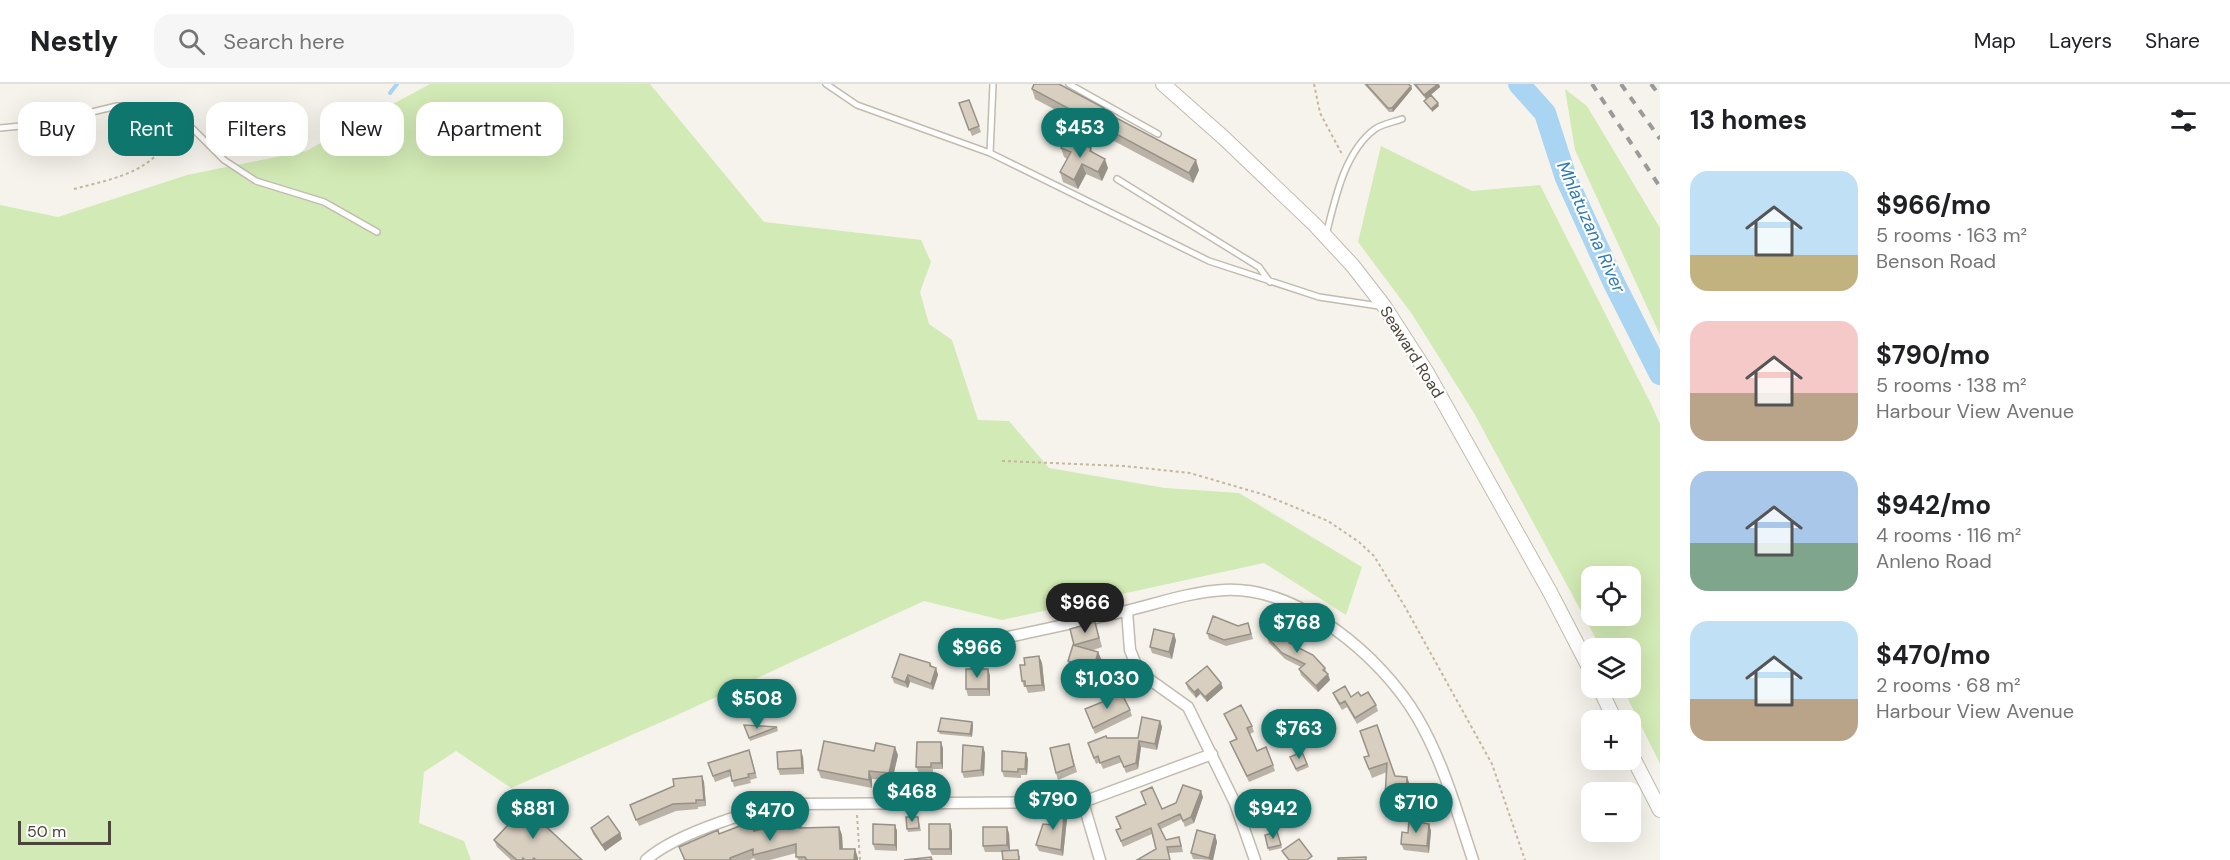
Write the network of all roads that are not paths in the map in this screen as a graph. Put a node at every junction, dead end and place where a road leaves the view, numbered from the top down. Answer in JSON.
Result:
{"nodes":[{"id":1,"x":826,"y":84,"type":"edge"},
{"id":2,"x":993,"y":84,"type":"edge"},
{"id":3,"x":1069,"y":84,"type":"edge"},
{"id":4,"x":1163,"y":84,"type":"edge"},
{"id":5,"x":1402,"y":120,"type":"dead end"},
{"id":6,"x":0,"y":128,"type":"edge"},
{"id":7,"x":1158,"y":134,"type":"dead end"},
{"id":8,"x":990,"y":153,"type":"junction"},
{"id":9,"x":1117,"y":179,"type":"dead end"},
{"id":10,"x":377,"y":232,"type":"dead end"},
{"id":11,"x":1326,"y":236,"type":"junction"},
{"id":12,"x":1270,"y":282,"type":"junction"},
{"id":13,"x":1384,"y":306,"type":"junction"},
{"id":14,"x":1127,"y":611,"type":"junction"},
{"id":15,"x":984,"y":642,"type":"dead end"},
{"id":16,"x":1581,"y":652,"type":"edge"},
{"id":17,"x":1212,"y":754,"type":"junction"},
{"id":18,"x":1639,"y":770,"type":"edge"},
{"id":19,"x":1083,"y":802,"type":"junction"},
{"id":20,"x":1660,"y":810,"type":"edge"},
{"id":21,"x":646,"y":860,"type":"edge"},
{"id":22,"x":1100,"y":860,"type":"edge"},
{"id":23,"x":1256,"y":860,"type":"edge"},
{"id":24,"x":1473,"y":860,"type":"edge"}],
"edges":[{"from":1,"to":8,"type":"lane"},
{"from":2,"to":8,"type":"lane"},
{"from":3,"to":7,"type":"lane"},
{"from":4,"to":11,"type":"street","name":"Seaward Road"},
{"from":5,"to":11,"type":"lane"},
{"from":6,"to":10,"type":"lane"},
{"from":8,"to":12,"type":"lane"},
{"from":9,"to":12,"type":"lane"},
{"from":11,"to":13,"type":"street","name":"Seaward Road"},
{"from":12,"to":13,"type":"lane"},
{"from":13,"to":16,"type":"street","name":"Seaward Road"},
{"from":14,"to":15,"type":"street"},
{"from":14,"to":17,"type":"street"},
{"from":14,"to":24,"type":"street"},
{"from":17,"to":19,"type":"street"},
{"from":17,"to":23,"type":"street"},
{"from":18,"to":20,"type":"street"},
{"from":19,"to":21,"type":"street"},
{"from":19,"to":22,"type":"street"}]}
